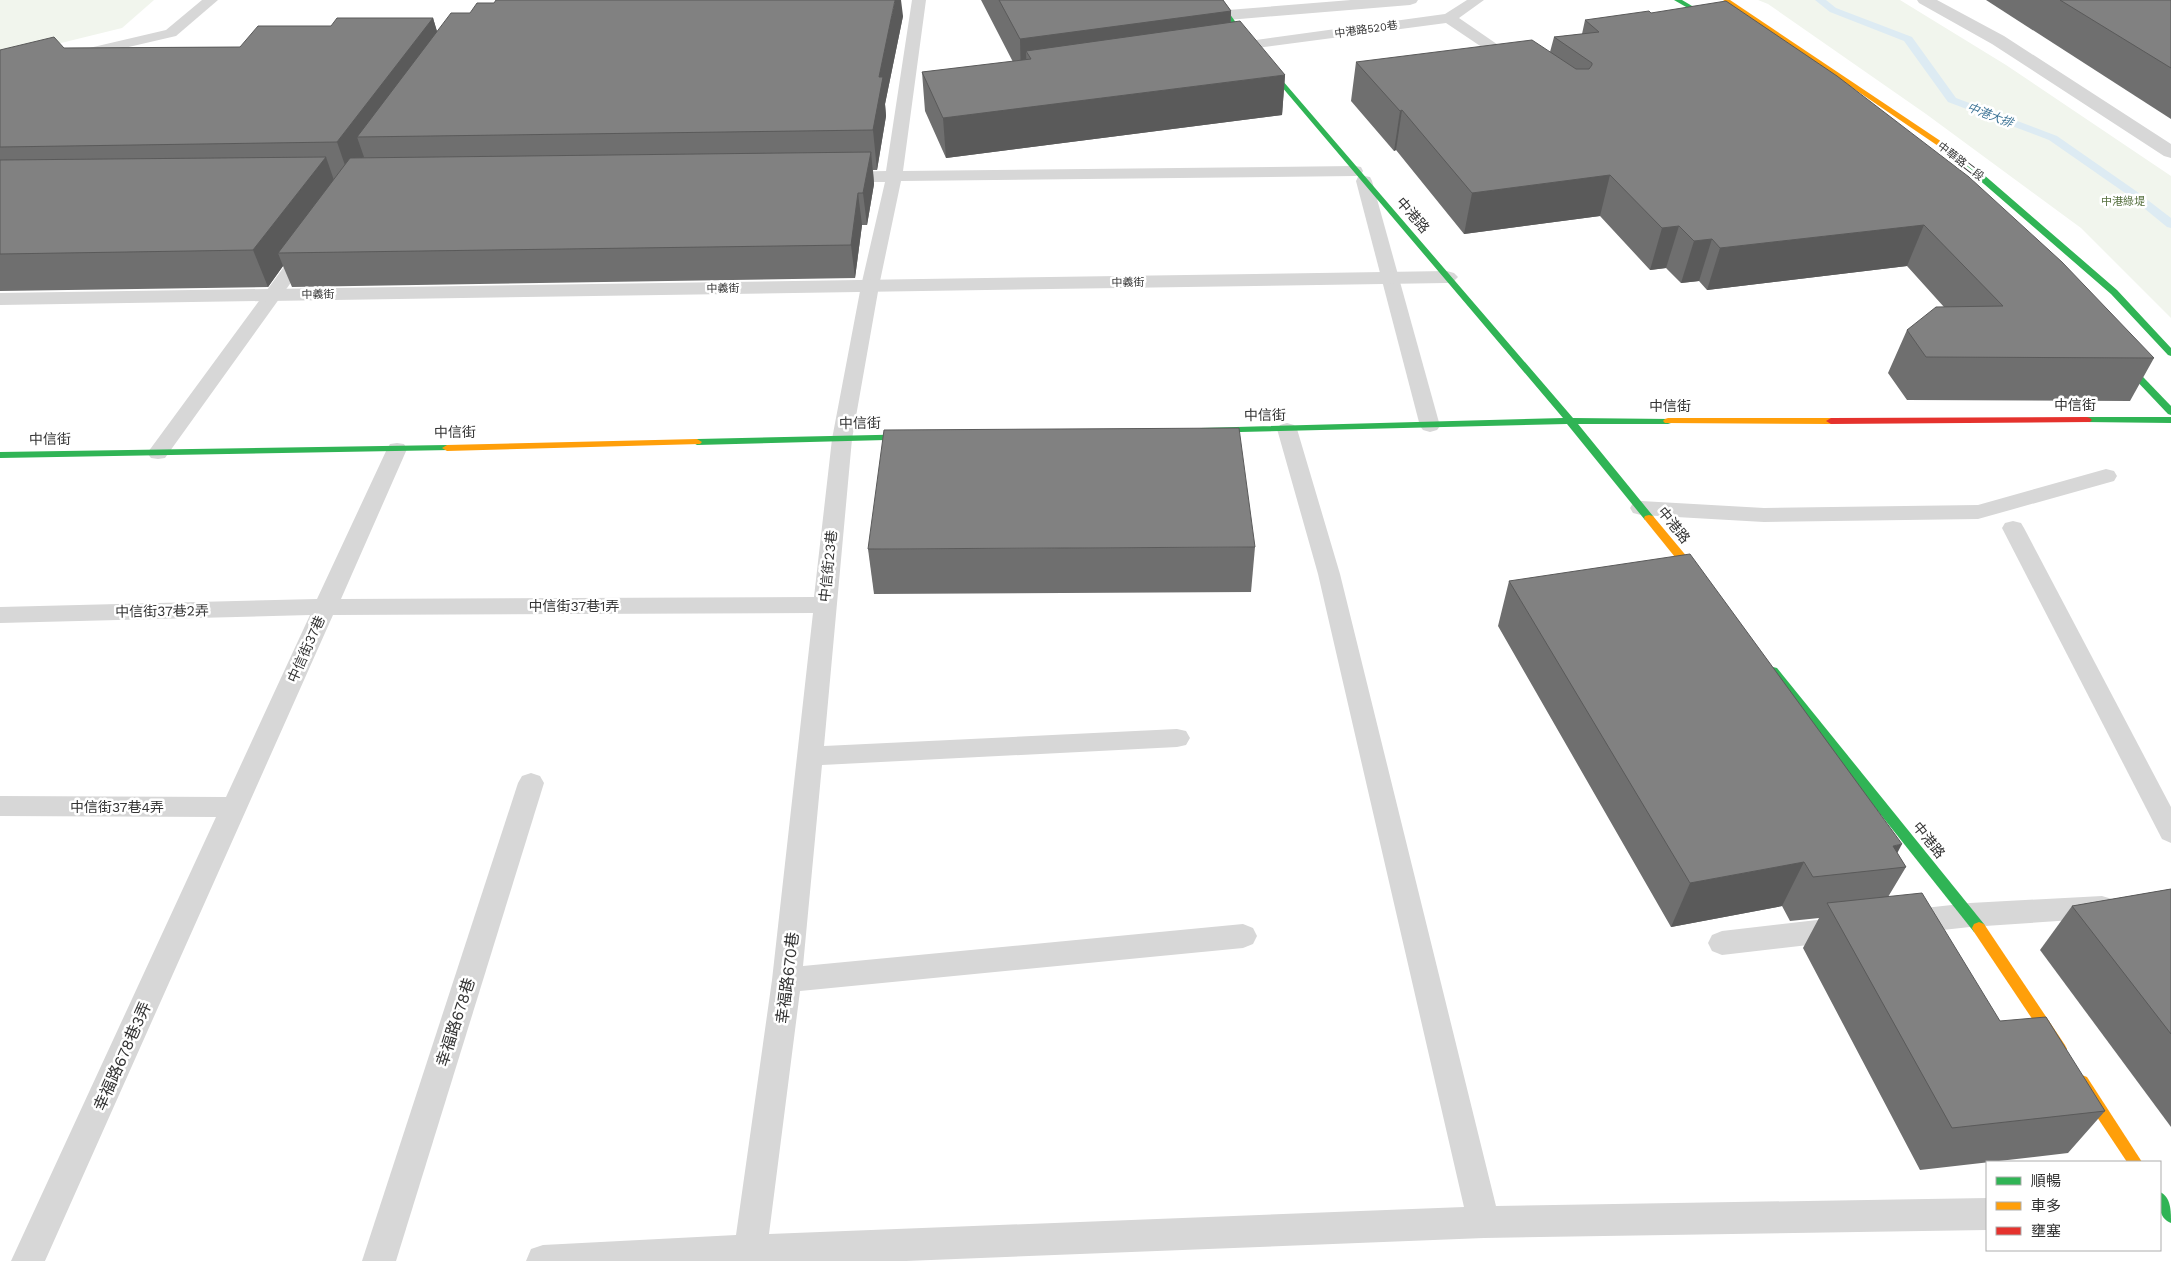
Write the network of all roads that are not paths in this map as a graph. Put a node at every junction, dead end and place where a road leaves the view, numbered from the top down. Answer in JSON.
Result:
{"nodes":[{"id":1,"x":211,"y":0,"type":"edge"},
{"id":2,"x":919,"y":0,"type":"edge"},
{"id":3,"x":1217,"y":0,"type":"edge"},
{"id":4,"x":1410,"y":0,"type":"edge"},
{"id":5,"x":1478,"y":0,"type":"edge"},
{"id":6,"x":1677,"y":0,"type":"edge"},
{"id":7,"x":1726,"y":0,"type":"edge"},
{"id":8,"x":1926,"y":0,"type":"edge"},
{"id":9,"x":1228,"y":15,"type":"junction"},
{"id":10,"x":1448,"y":18,"type":"junction"},
{"id":11,"x":1727,"y":29,"type":"edge"},
{"id":12,"x":1252,"y":48,"type":"junction"},
{"id":13,"x":1235,"y":54,"type":"edge"},
{"id":14,"x":67,"y":58,"type":"edge"},
{"id":15,"x":1527,"y":71,"type":"edge"},
{"id":16,"x":924,"y":97,"type":"edge"},
{"id":17,"x":905,"y":100,"type":"junction"},
{"id":18,"x":2171,"y":152,"type":"edge"},
{"id":19,"x":1360,"y":176,"type":"junction"},
{"id":20,"x":894,"y":177,"type":"junction"},
{"id":21,"x":825,"y":178,"type":"edge"},
{"id":22,"x":319,"y":232,"type":"edge"},
{"id":23,"x":1447,"y":277,"type":"junction"},
{"id":24,"x":1390,"y":278,"type":"junction"},
{"id":25,"x":870,"y":286,"type":"junction"},
{"id":26,"x":272,"y":295,"type":"junction"},
{"id":27,"x":0,"y":299,"type":"edge"},
{"id":28,"x":2106,"y":344,"type":"edge"},
{"id":29,"x":2171,"y":353,"type":"edge"},
{"id":30,"x":2171,"y":412,"type":"edge"},
{"id":31,"x":2171,"y":420,"type":"edge"},
{"id":32,"x":1570,"y":421,"type":"junction"},
{"id":33,"x":1430,"y":426,"type":"junction"},
{"id":34,"x":1287,"y":429,"type":"junction"},
{"id":35,"x":1188,"y":431,"type":"edge"},
{"id":36,"x":931,"y":437,"type":"edge"},
{"id":37,"x":842,"y":439,"type":"junction"},
{"id":38,"x":397,"y":449,"type":"junction"},
{"id":39,"x":158,"y":453,"type":"junction"},
{"id":40,"x":0,"y":455,"type":"edge"},
{"id":41,"x":2106,"y":476,"type":"dead end"},
{"id":42,"x":1641,"y":508,"type":"junction"},
{"id":43,"x":2013,"y":528,"type":"dead end"},
{"id":44,"x":1709,"y":592,"type":"edge"},
{"id":45,"x":824,"y":605,"type":"junction"},
{"id":46,"x":325,"y":606,"type":"junction"},
{"id":47,"x":0,"y":615,"type":"edge"},
{"id":48,"x":1765,"y":661,"type":"edge"},
{"id":49,"x":817,"y":694,"type":"joint"},
{"id":50,"x":1177,"y":738,"type":"dead end"},
{"id":51,"x":810,"y":756,"type":"junction"},
{"id":52,"x":531,"y":783,"type":"dead end"},
{"id":53,"x":0,"y":806,"type":"edge"},
{"id":54,"x":234,"y":807,"type":"junction"},
{"id":55,"x":2171,"y":832,"type":"edge"},
{"id":56,"x":215,"y":850,"type":"joint"},
{"id":57,"x":2123,"y":906,"type":"edge"},
{"id":58,"x":1970,"y":915,"type":"junction"},
{"id":59,"x":1243,"y":936,"type":"dead end"},
{"id":60,"x":1722,"y":943,"type":"dead end"},
{"id":61,"x":787,"y":980,"type":"junction"},
{"id":62,"x":2064,"y":1055,"type":"edge"},
{"id":63,"x":2075,"y":1072,"type":"edge"},
{"id":64,"x":2134,"y":1161,"type":"edge"},
{"id":65,"x":1986,"y":1214,"type":"edge"},
{"id":66,"x":1484,"y":1222,"type":"junction"},
{"id":67,"x":750,"y":1256,"type":"edge"},
{"id":68,"x":28,"y":1261,"type":"edge"},
{"id":69,"x":379,"y":1261,"type":"edge"},
{"id":70,"x":543,"y":1261,"type":"edge"}],
"edges":[{"from":1,"to":14,"type":"lane"},
{"from":2,"to":17,"type":"lane","name":"中信街23巷"},
{"from":3,"to":9,"type":"street","name":"中港路"},
{"from":4,"to":9,"type":"street"},
{"from":5,"to":10,"type":"lane","name":"中港路520巷"},
{"from":6,"to":11,"type":"street"},
{"from":7,"to":29,"type":"street","name":"中華路二段"},
{"from":8,"to":18,"type":"street"},
{"from":9,"to":12,"type":"street","name":"中港路"},
{"from":10,"to":12,"type":"lane","name":"中港路520巷"},
{"from":10,"to":15,"type":"lane"},
{"from":12,"to":13,"type":"lane","name":"中港路520巷"},
{"from":12,"to":19,"type":"street","name":"中港路"},
{"from":16,"to":17,"type":"lane"},
{"from":17,"to":20,"type":"lane","name":"中信街23巷"},
{"from":19,"to":20,"type":"lane"},
{"from":19,"to":23,"type":"street","name":"中港路"},
{"from":19,"to":24,"type":"lane"},
{"from":20,"to":21,"type":"lane"},
{"from":20,"to":25,"type":"lane","name":"中信街23巷"},
{"from":22,"to":26,"type":"lane"},
{"from":23,"to":24,"type":"street","name":"中義街"},
{"from":23,"to":32,"type":"street","name":"中港路"},
{"from":24,"to":25,"type":"street","name":"中義街"},
{"from":24,"to":33,"type":"lane"},
{"from":25,"to":26,"type":"street","name":"中義街"},
{"from":25,"to":37,"type":"lane","name":"中信街23巷"},
{"from":26,"to":27,"type":"street","name":"中義街"},
{"from":26,"to":39,"type":"lane"},
{"from":28,"to":30,"type":"street"},
{"from":31,"to":32,"type":"street","name":"中信街"},
{"from":32,"to":33,"type":"street","name":"中信街"},
{"from":32,"to":42,"type":"street","name":"中港路"},
{"from":33,"to":34,"type":"street","name":"中信街"},
{"from":34,"to":35,"type":"street","name":"中信街"},
{"from":34,"to":66,"type":"lane"},
{"from":36,"to":37,"type":"street","name":"中信街"},
{"from":37,"to":38,"type":"street","name":"中信街"},
{"from":37,"to":45,"type":"lane","name":"中信街23巷"},
{"from":38,"to":39,"type":"street","name":"中信街"},
{"from":38,"to":46,"type":"lane","name":"中信街37巷"},
{"from":39,"to":40,"type":"street","name":"中信街"},
{"from":41,"to":42,"type":"lane"},
{"from":42,"to":44,"type":"street","name":"中港路"},
{"from":43,"to":55,"type":"lane"},
{"from":45,"to":46,"type":"lane","name":"中信街37巷1弄"},
{"from":45,"to":49,"type":"lane","name":"中信街23巷"},
{"from":46,"to":47,"type":"lane","name":"中信街37巷2弄"},
{"from":46,"to":54,"type":"lane","name":"中信街37巷"},
{"from":48,"to":58,"type":"street","name":"中港路"},
{"from":49,"to":51,"type":"lane","name":"幸福路670巷"},
{"from":50,"to":51,"type":"lane"},
{"from":51,"to":61,"type":"lane","name":"幸福路670巷"},
{"from":52,"to":69,"type":"lane","name":"幸福路678巷"},
{"from":53,"to":54,"type":"lane","name":"中信街37巷4弄"},
{"from":54,"to":56,"type":"lane","name":"中信街37巷"},
{"from":56,"to":68,"type":"lane","name":"幸福路678巷3弄"},
{"from":57,"to":58,"type":"lane"},
{"from":58,"to":60,"type":"lane"},
{"from":58,"to":62,"type":"street","name":"中港路"},
{"from":59,"to":61,"type":"lane"},
{"from":61,"to":67,"type":"lane","name":"幸福路670巷"},
{"from":63,"to":64,"type":"street"},
{"from":65,"to":66,"type":"lane"},
{"from":66,"to":67,"type":"lane"},
{"from":67,"to":70,"type":"lane"}]}
